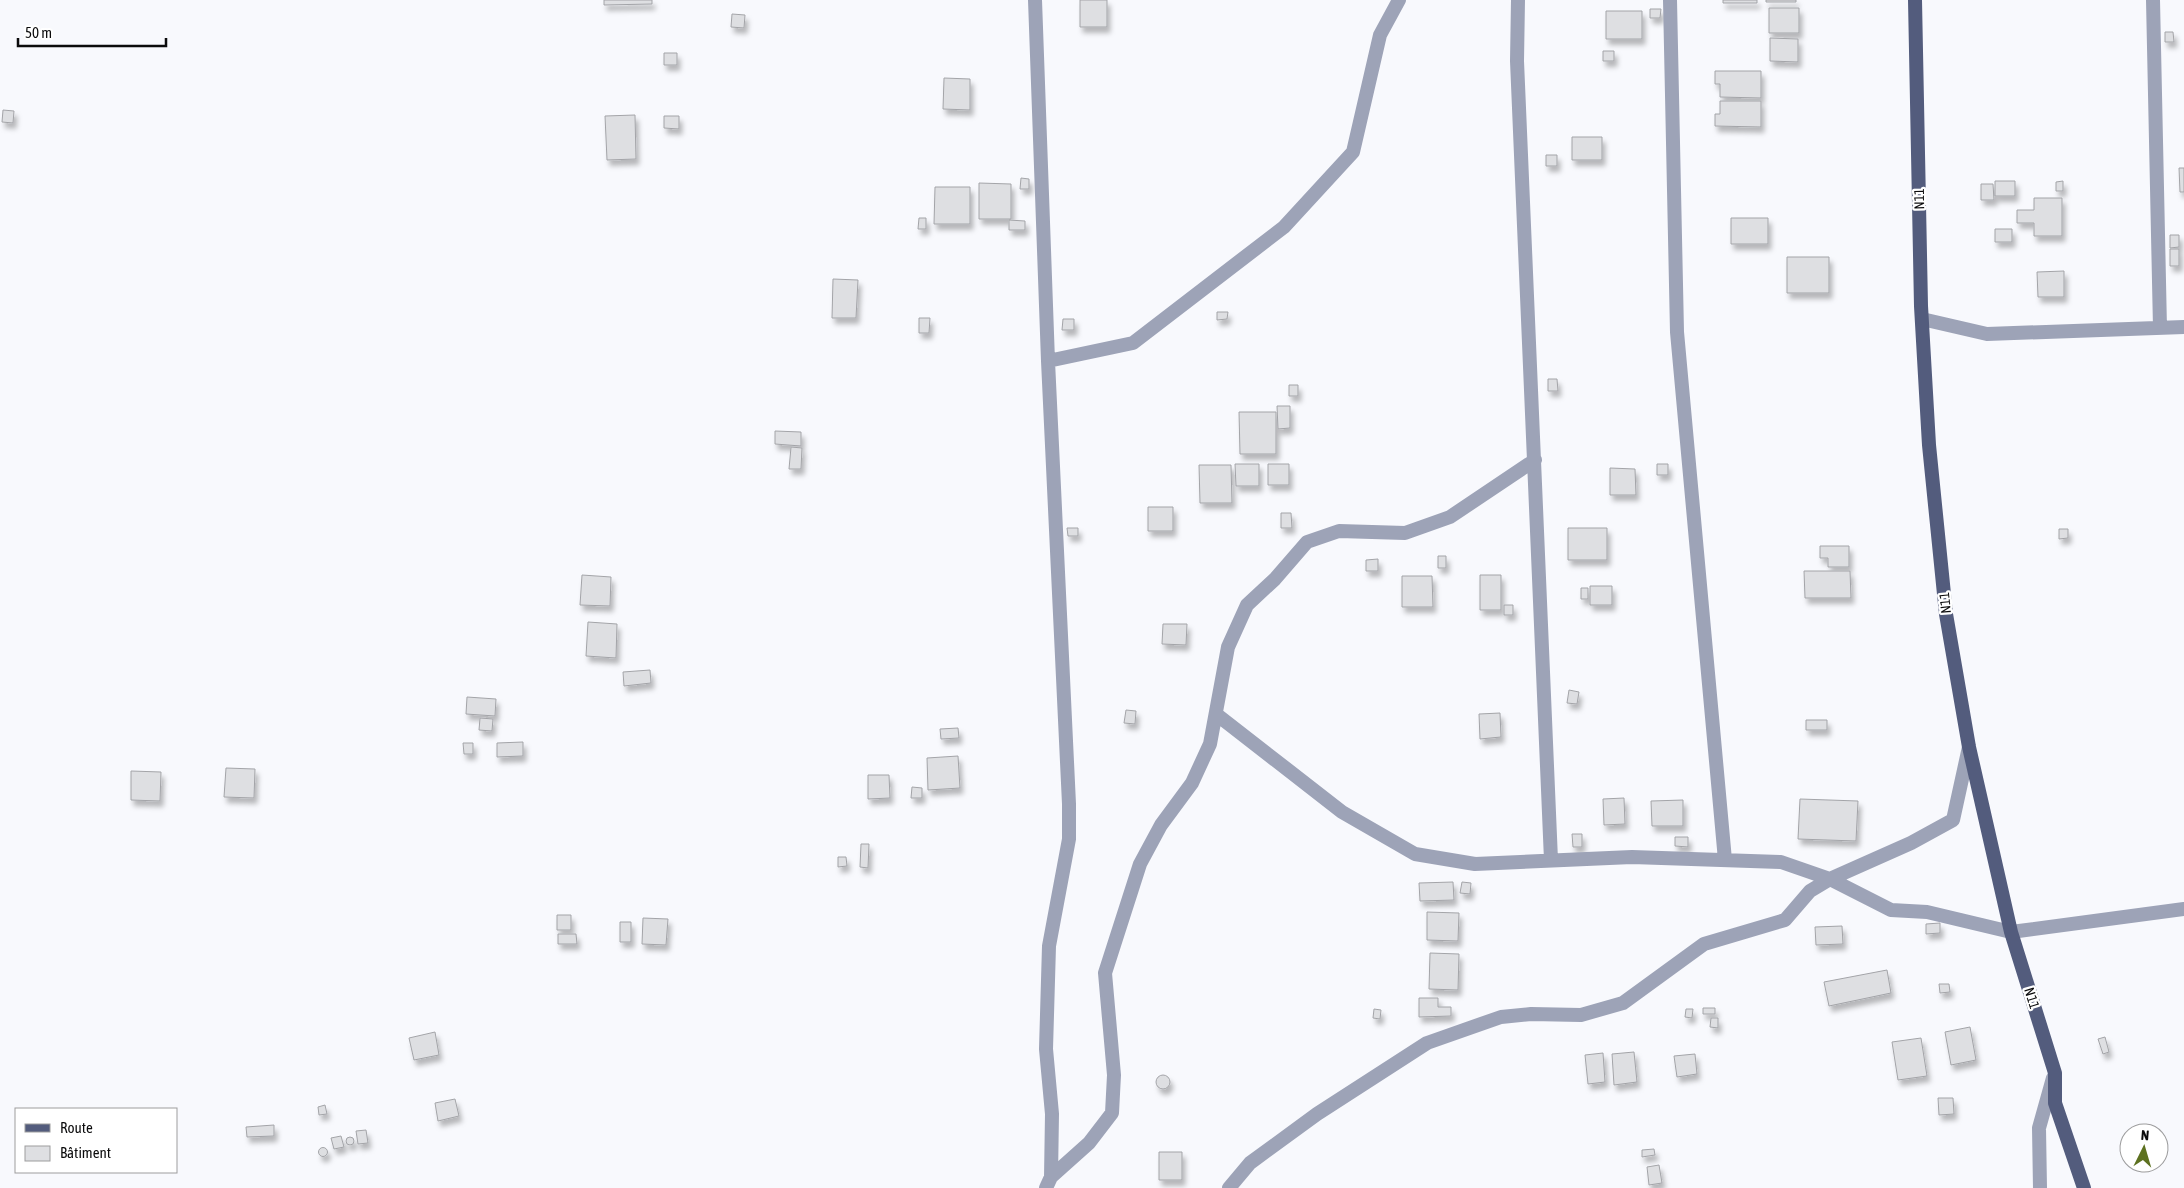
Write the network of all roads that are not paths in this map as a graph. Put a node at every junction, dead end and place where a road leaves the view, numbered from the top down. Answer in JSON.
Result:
{"nodes":[{"id":1,"x":1036,"y":0,"type":"edge"},
{"id":2,"x":1399,"y":0,"type":"edge"},
{"id":3,"x":1518,"y":0,"type":"edge"},
{"id":4,"x":1670,"y":0,"type":"edge"},
{"id":5,"x":1915,"y":0,"type":"edge"},
{"id":6,"x":2153,"y":0,"type":"edge"},
{"id":7,"x":1922,"y":319,"type":"junction"},
{"id":8,"x":2184,"y":327,"type":"edge"},
{"id":9,"x":2160,"y":328,"type":"junction"},
{"id":10,"x":1048,"y":361,"type":"junction"},
{"id":11,"x":1536,"y":460,"type":"junction"},
{"id":12,"x":1216,"y":714,"type":"junction"},
{"id":13,"x":1969,"y":747,"type":"junction"},
{"id":14,"x":1551,"y":860,"type":"junction"},
{"id":15,"x":1725,"y":860,"type":"junction"},
{"id":16,"x":1830,"y":879,"type":"junction"},
{"id":17,"x":2184,"y":909,"type":"edge"},
{"id":18,"x":2011,"y":932,"type":"junction"},
{"id":19,"x":2055,"y":1073,"type":"junction"},
{"id":20,"x":1048,"y":1182,"type":"edge"},
{"id":21,"x":1230,"y":1188,"type":"edge"},
{"id":22,"x":2040,"y":1188,"type":"edge"},
{"id":23,"x":2084,"y":1188,"type":"edge"}],
"edges":[{"from":1,"to":10,"type":"street"},
{"from":2,"to":10,"type":"street"},
{"from":3,"to":11,"type":"street"},
{"from":4,"to":15,"type":"street"},
{"from":5,"to":7,"type":"main road","name":"N11"},
{"from":6,"to":9,"type":"street"},
{"from":7,"to":9,"type":"street"},
{"from":7,"to":13,"type":"main road","name":"N11"},
{"from":8,"to":9,"type":"street"},
{"from":10,"to":20,"type":"street"},
{"from":11,"to":12,"type":"street"},
{"from":11,"to":14,"type":"street"},
{"from":12,"to":14,"type":"street"},
{"from":12,"to":20,"type":"street"},
{"from":13,"to":16,"type":"street"},
{"from":13,"to":18,"type":"main road","name":"N11"},
{"from":14,"to":15,"type":"street"},
{"from":15,"to":16,"type":"street"},
{"from":16,"to":18,"type":"street"},
{"from":16,"to":21,"type":"street"},
{"from":17,"to":18,"type":"street"},
{"from":18,"to":19,"type":"main road","name":"N11"},
{"from":19,"to":22,"type":"street"},
{"from":19,"to":23,"type":"main road","name":"N11"}]}
